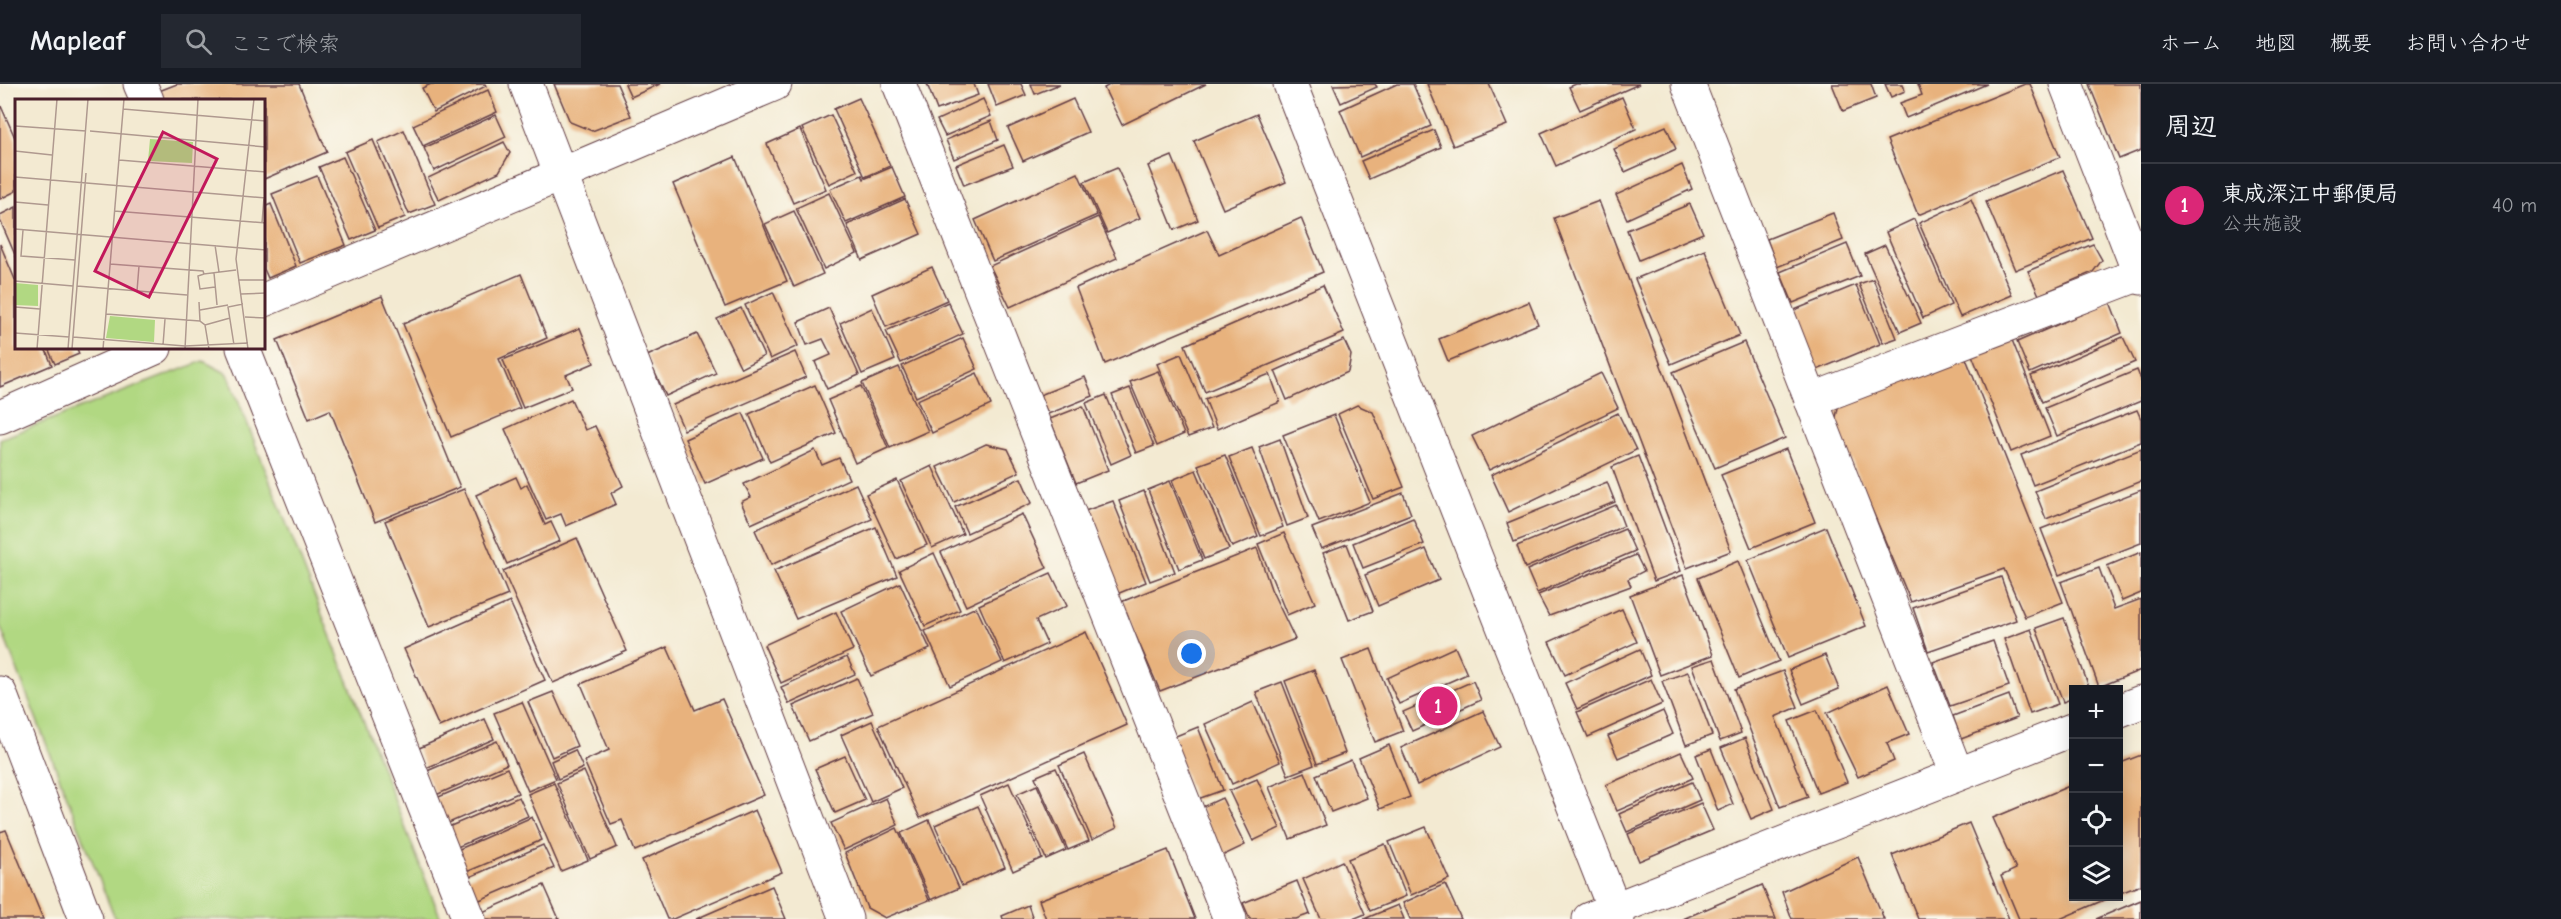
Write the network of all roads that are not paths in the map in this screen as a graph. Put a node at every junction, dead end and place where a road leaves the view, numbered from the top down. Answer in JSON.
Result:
{"nodes":[{"id":1,"x":140,"y":84,"type":"edge"},
{"id":2,"x":525,"y":84,"type":"edge"},
{"id":3,"x":775,"y":84,"type":"edge"},
{"id":4,"x":899,"y":84,"type":"edge"},
{"id":5,"x":1290,"y":84,"type":"edge"},
{"id":6,"x":1688,"y":84,"type":"edge"},
{"id":7,"x":2066,"y":84,"type":"edge"},
{"id":8,"x":147,"y":99,"type":"edge"},
{"id":9,"x":562,"y":176,"type":"junction"},
{"id":10,"x":2140,"y":276,"type":"edge"},
{"id":11,"x":266,"y":299,"type":"edge"},
{"id":12,"x":151,"y":350,"type":"edge"},
{"id":13,"x":244,"y":350,"type":"edge"},
{"id":14,"x":1811,"y":400,"type":"junction"},
{"id":15,"x":0,"y":417,"type":"edge"},
{"id":16,"x":0,"y":693,"type":"edge"},
{"id":17,"x":2141,"y":702,"type":"edge"},
{"id":18,"x":2123,"y":709,"type":"edge"},
{"id":19,"x":2069,"y":731,"type":"edge"},
{"id":20,"x":1957,"y":774,"type":"junction"},
{"id":21,"x":1607,"y":916,"type":"edge"},
{"id":22,"x":86,"y":919,"type":"edge"},
{"id":23,"x":469,"y":919,"type":"edge"},
{"id":24,"x":846,"y":919,"type":"edge"},
{"id":25,"x":1230,"y":919,"type":"edge"}],
"edges":[{"from":1,"to":8,"type":"street"},
{"from":2,"to":9,"type":"street"},
{"from":3,"to":9,"type":"street"},
{"from":4,"to":25,"type":"street"},
{"from":5,"to":21,"type":"street"},
{"from":6,"to":14,"type":"street"},
{"from":7,"to":10,"type":"street"},
{"from":9,"to":11,"type":"street"},
{"from":9,"to":24,"type":"street"},
{"from":10,"to":14,"type":"street"},
{"from":12,"to":15,"type":"street"},
{"from":13,"to":23,"type":"street"},
{"from":14,"to":20,"type":"street"},
{"from":16,"to":22,"type":"street"},
{"from":17,"to":18,"type":"street"},
{"from":19,"to":20,"type":"street"},
{"from":20,"to":21,"type":"street"}]}
